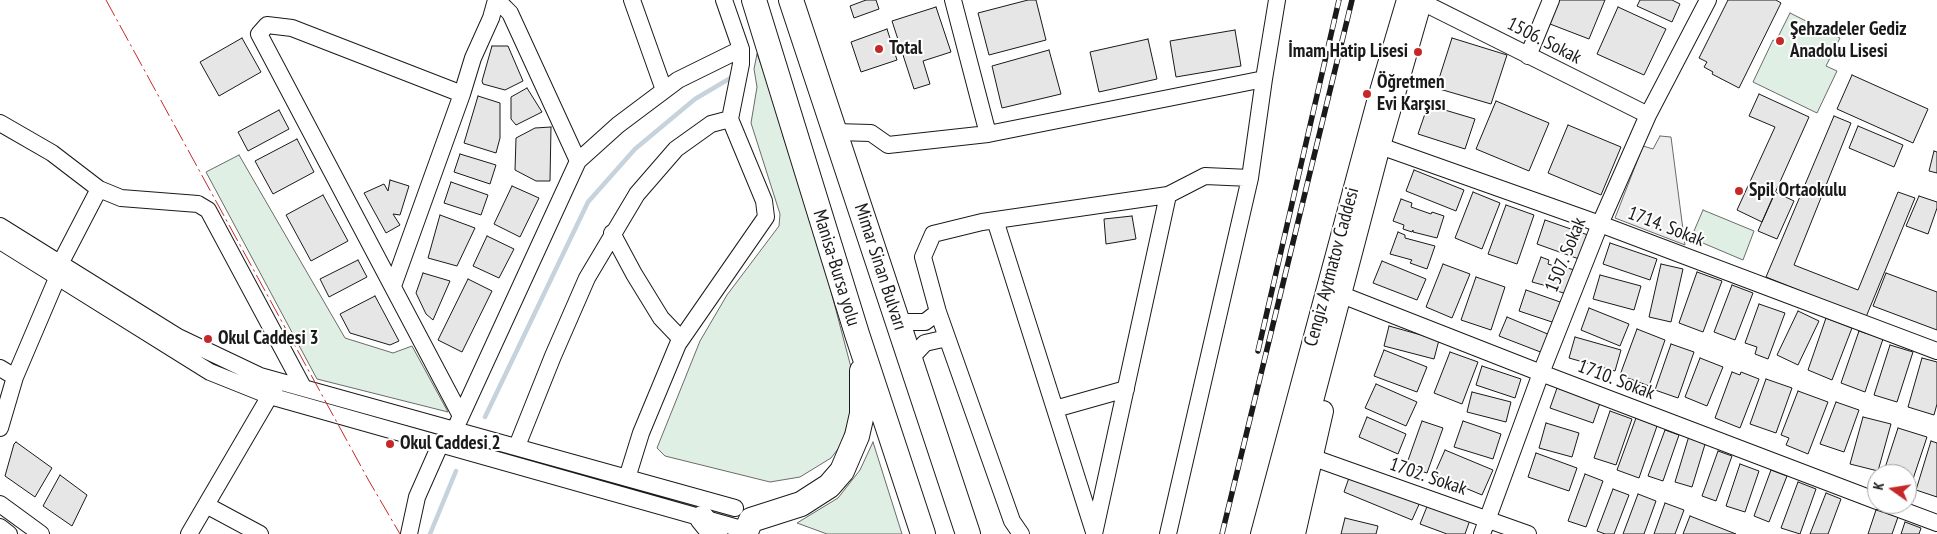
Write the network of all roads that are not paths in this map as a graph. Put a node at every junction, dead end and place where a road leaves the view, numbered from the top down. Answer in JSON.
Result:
{"nodes":[{"id":1,"x":496,"y":0,"type":"edge"},
{"id":2,"x":632,"y":0,"type":"edge"},
{"id":3,"x":724,"y":0,"type":"edge"},
{"id":4,"x":754,"y":0,"type":"edge"},
{"id":5,"x":791,"y":0,"type":"edge"},
{"id":6,"x":953,"y":0,"type":"edge"},
{"id":7,"x":1277,"y":0,"type":"edge"},
{"id":8,"x":1551,"y":0,"type":"edge"},
{"id":9,"x":1708,"y":0,"type":"edge"},
{"id":10,"x":1417,"y":1,"type":"edge"},
{"id":11,"x":741,"y":49,"type":"junction"},
{"id":12,"x":1528,"y":56,"type":"junction"},
{"id":13,"x":1264,"y":79,"type":"junction"},
{"id":14,"x":664,"y":90,"type":"junction"},
{"id":15,"x":462,"y":94,"type":"junction"},
{"id":16,"x":1648,"y":115,"type":"junction"},
{"id":17,"x":730,"y":120,"type":"junction"},
{"id":18,"x":0,"y":123,"type":"edge"},
{"id":19,"x":835,"y":132,"type":"junction"},
{"id":20,"x":988,"y":134,"type":"junction"},
{"id":21,"x":1380,"y":146,"type":"junction"},
{"id":22,"x":578,"y":162,"type":"junction"},
{"id":23,"x":1250,"y":178,"type":"junction"},
{"id":24,"x":98,"y":189,"type":"junction"},
{"id":25,"x":1168,"y":195,"type":"junction"},
{"id":26,"x":996,"y":220,"type":"junction"},
{"id":27,"x":1600,"y":224,"type":"junction"},
{"id":28,"x":0,"y":226,"type":"edge"},
{"id":29,"x":612,"y":233,"type":"junction"},
{"id":30,"x":0,"y":241,"type":"edge"},
{"id":31,"x":59,"y":270,"type":"junction"},
{"id":32,"x":392,"y":286,"type":"junction"},
{"id":33,"x":1342,"y":295,"type":"junction"},
{"id":34,"x":938,"y":312,"type":"junction"},
{"id":35,"x":898,"y":322,"type":"junction"},
{"id":36,"x":1333,"y":329,"type":"junction"},
{"id":37,"x":857,"y":334,"type":"junction"},
{"id":38,"x":947,"y":338,"type":"junction"},
{"id":39,"x":681,"y":339,"type":"junction"},
{"id":40,"x":1937,"y":351,"type":"edge"},
{"id":41,"x":911,"y":358,"type":"junction"},
{"id":42,"x":0,"y":368,"type":"edge"},
{"id":43,"x":1541,"y":373,"type":"junction"},
{"id":44,"x":15,"y":377,"type":"junction"},
{"id":45,"x":278,"y":380,"type":"junction"},
{"id":46,"x":303,"y":388,"type":"junction"},
{"id":47,"x":1126,"y":389,"type":"junction"},
{"id":48,"x":270,"y":396,"type":"junction"},
{"id":49,"x":1055,"y":409,"type":"junction"},
{"id":50,"x":458,"y":422,"type":"junction"},
{"id":51,"x":0,"y":428,"type":"edge"},
{"id":52,"x":440,"y":445,"type":"junction"},
{"id":53,"x":517,"y":446,"type":"junction"},
{"id":54,"x":1314,"y":458,"type":"junction"},
{"id":55,"x":627,"y":478,"type":"junction"},
{"id":56,"x":955,"y":496,"type":"junction"},
{"id":57,"x":1867,"y":497,"type":"edge"},
{"id":58,"x":0,"y":504,"type":"edge"},
{"id":59,"x":206,"y":505,"type":"junction"},
{"id":60,"x":1913,"y":514,"type":"edge"},
{"id":61,"x":1937,"y":523,"type":"edge"},
{"id":62,"x":708,"y":526,"type":"edge"},
{"id":63,"x":0,"y":527,"type":"edge"},
{"id":64,"x":750,"y":527,"type":"edge"},
{"id":65,"x":1485,"y":527,"type":"edge"},
{"id":66,"x":9,"y":534,"type":"edge"},
{"id":67,"x":41,"y":534,"type":"edge"},
{"id":68,"x":189,"y":534,"type":"edge"},
{"id":69,"x":260,"y":534,"type":"edge"},
{"id":70,"x":409,"y":534,"type":"edge"},
{"id":71,"x":923,"y":534,"type":"edge"},
{"id":72,"x":968,"y":534,"type":"edge"},
{"id":73,"x":984,"y":534,"type":"edge"},
{"id":74,"x":1021,"y":534,"type":"edge"},
{"id":75,"x":1094,"y":534,"type":"edge"},
{"id":76,"x":1168,"y":534,"type":"edge"},
{"id":77,"x":1261,"y":534,"type":"edge"},
{"id":78,"x":1278,"y":534,"type":"edge"},
{"id":79,"x":1295,"y":534,"type":"edge"},
{"id":80,"x":1528,"y":534,"type":"edge"}],
"edges":[{"from":1,"to":15,"type":"street"},
{"from":1,"to":22,"type":"street"},
{"from":2,"to":14,"type":"street"},
{"from":3,"to":11,"type":"street"},
{"from":4,"to":37,"type":"highway","name":"Manisa-Bursa yolu"},
{"from":5,"to":19,"type":"highway","name":"Mimar Sinan Bulvarı"},
{"from":6,"to":20,"type":"street"},
{"from":7,"to":13,"type":"street"},
{"from":8,"to":12,"type":"street"},
{"from":9,"to":16,"type":"street","name":"1507. Sokak"},
{"from":10,"to":12,"type":"street","name":"1506. Sokak"},
{"from":10,"to":21,"type":"main road","name":"Cengiz Aytmatov Caddesi"},
{"from":10,"to":77,"type":"main road","name":"Cengiz Aytmatov Caddesi"},
{"from":11,"to":14,"type":"street"},
{"from":11,"to":17,"type":"street"},
{"from":12,"to":16,"type":"street","name":"1506. Sokak"},
{"from":13,"to":20,"type":"street"},
{"from":13,"to":23,"type":"street"},
{"from":14,"to":22,"type":"street"},
{"from":15,"to":32,"type":"street"},
{"from":15,"to":32,"type":"street"},
{"from":16,"to":27,"type":"street","name":"1507. Sokak"},
{"from":17,"to":29,"type":"street"},
{"from":17,"to":39,"type":"street"},
{"from":18,"to":24,"type":"street"},
{"from":19,"to":20,"type":"street"},
{"from":19,"to":35,"type":"highway","name":"Mimar Sinan Bulvarı"},
{"from":21,"to":27,"type":"street","name":"1714. Sokak"},
{"from":21,"to":33,"type":"main road","name":"Cengiz Aytmatov Caddesi"},
{"from":22,"to":50,"type":"street"},
{"from":23,"to":25,"type":"street"},
{"from":23,"to":76,"type":"street"},
{"from":24,"to":31,"type":"street"},
{"from":24,"to":46,"type":"street"},
{"from":25,"to":26,"type":"street"},
{"from":25,"to":47,"type":"street"},
{"from":26,"to":34,"type":"street"},
{"from":26,"to":49,"type":"street"},
{"from":27,"to":40,"type":"street","name":"1714. Sokak"},
{"from":27,"to":43,"type":"street","name":"1507. Sokak"},
{"from":28,"to":31,"type":"street"},
{"from":29,"to":39,"type":"street"},
{"from":29,"to":53,"type":"street"},
{"from":30,"to":31,"type":"street"},
{"from":31,"to":44,"type":"street"},
{"from":31,"to":45,"type":"street"},
{"from":31,"to":48,"type":"street"},
{"from":32,"to":50,"type":"street"},
{"from":33,"to":36,"type":"main road","name":"Cengiz Aytmatov Caddesi"},
{"from":33,"to":43,"type":"street","name":"1710. Sokak"},
{"from":34,"to":35,"type":"street"},
{"from":34,"to":38,"type":"street"},
{"from":35,"to":41,"type":"highway","name":"Mimar Sinan Bulvarı"},
{"from":36,"to":54,"type":"main road"},
{"from":36,"to":78,"type":"main road","name":"Cengiz Aytmatov Caddesi"},
{"from":37,"to":64,"type":"highway"},
{"from":37,"to":71,"type":"highway","name":"Manisa-Bursa yolu"},
{"from":38,"to":41,"type":"street"},
{"from":38,"to":74,"type":"street"},
{"from":39,"to":55,"type":"street"},
{"from":41,"to":56,"type":"highway","name":"Mimar Sinan Bulvarı"},
{"from":42,"to":44,"type":"street"},
{"from":43,"to":57,"type":"street","name":"1710. Sokak"},
{"from":43,"to":65,"type":"street","name":"1507. Sokak"},
{"from":44,"to":51,"type":"street"},
{"from":45,"to":46,"type":"street"},
{"from":45,"to":48,"type":"street"},
{"from":46,"to":50,"type":"street"},
{"from":47,"to":49,"type":"street"},
{"from":47,"to":75,"type":"street"},
{"from":48,"to":52,"type":"street"},
{"from":48,"to":59,"type":"street"},
{"from":49,"to":75,"type":"street"},
{"from":50,"to":52,"type":"street"},
{"from":50,"to":53,"type":"street"},
{"from":52,"to":62,"type":"street"},
{"from":52,"to":70,"type":"street"},
{"from":53,"to":55,"type":"street"},
{"from":54,"to":65,"type":"street","name":"1702. Sokak"},
{"from":54,"to":79,"type":"main road"},
{"from":55,"to":64,"type":"street"},
{"from":56,"to":72,"type":"highway","name":"Mimar Sinan Bulvarı"},
{"from":56,"to":73,"type":"highway"},
{"from":58,"to":67,"type":"street"},
{"from":59,"to":68,"type":"street"},
{"from":59,"to":69,"type":"street"},
{"from":60,"to":61,"type":"street"},
{"from":62,"to":64,"type":"street"},
{"from":63,"to":66,"type":"street"},
{"from":65,"to":80,"type":"street","name":"1702. Sokak"}]}
